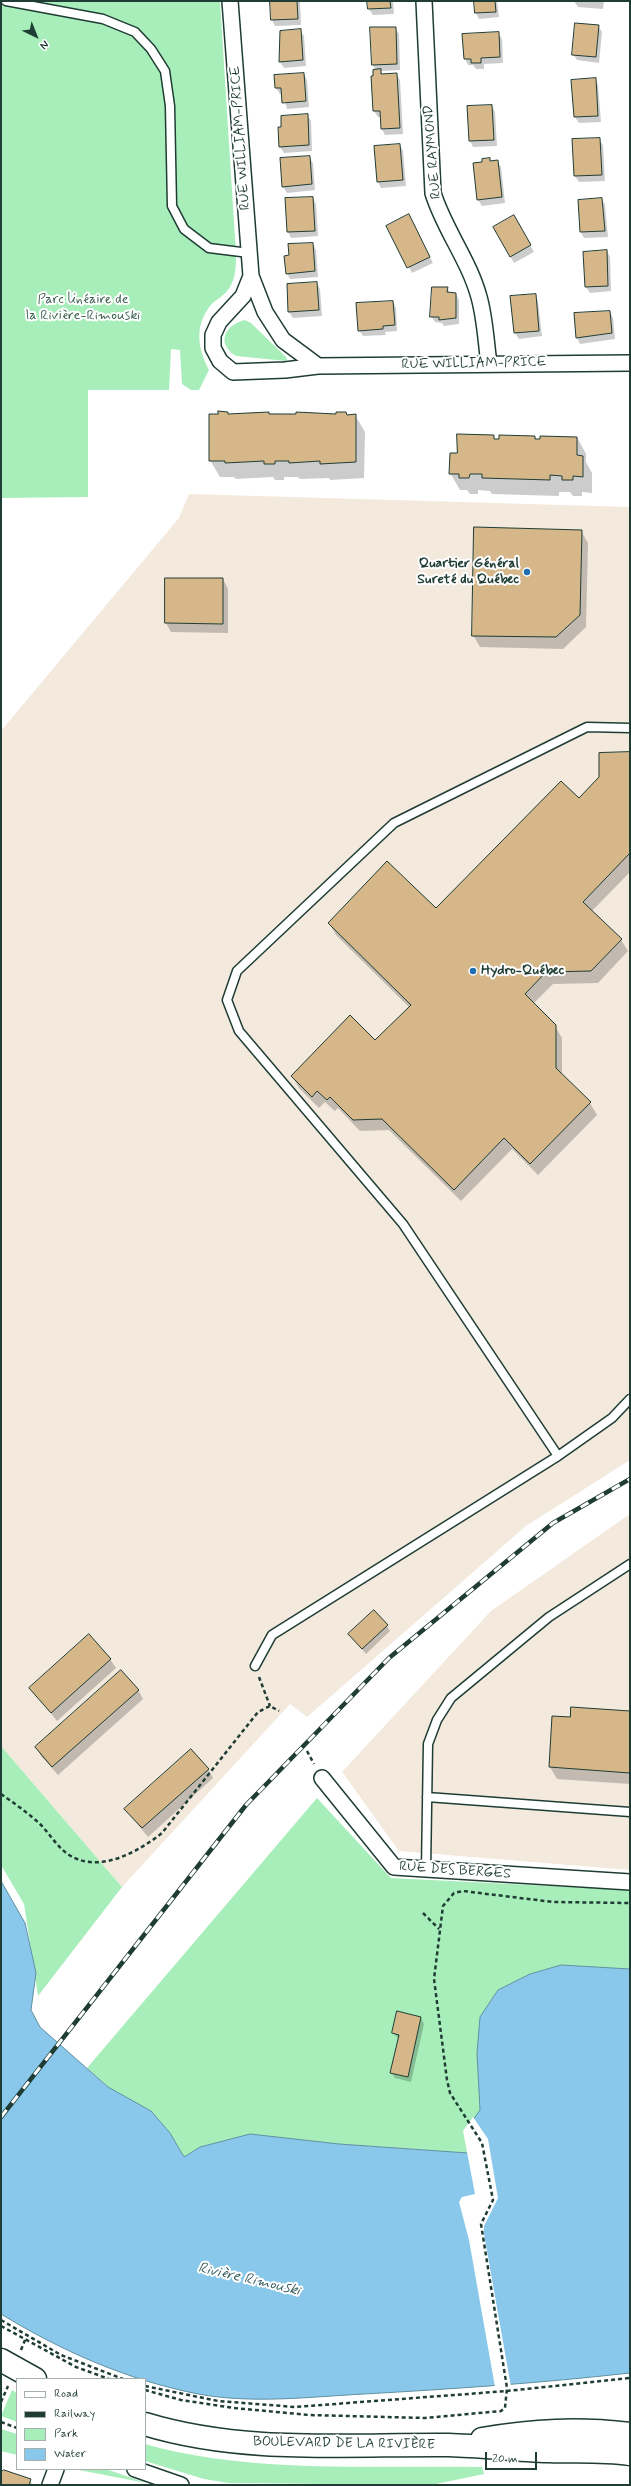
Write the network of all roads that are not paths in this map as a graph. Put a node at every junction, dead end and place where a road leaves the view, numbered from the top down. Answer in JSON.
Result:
{"nodes":[{"id":1,"x":6,"y":1,"type":"edge"},
{"id":2,"x":230,"y":1,"type":"edge"},
{"id":3,"x":424,"y":1,"type":"edge"},
{"id":4,"x":249,"y":253,"type":"junction"},
{"id":5,"x":251,"y":276,"type":"junction"},
{"id":6,"x":630,"y":362,"type":"edge"},
{"id":7,"x":489,"y":364,"type":"junction"},
{"id":8,"x":318,"y":366,"type":"junction"},
{"id":9,"x":630,"y":728,"type":"edge"},
{"id":10,"x":630,"y":1399,"type":"edge"},
{"id":11,"x":558,"y":1456,"type":"junction"},
{"id":12,"x":630,"y":1564,"type":"edge"},
{"id":13,"x":255,"y":1666,"type":"road end"},
{"id":14,"x":322,"y":1778,"type":"dead end"},
{"id":15,"x":427,"y":1797,"type":"junction"},
{"id":16,"x":630,"y":1812,"type":"edge"},
{"id":17,"x":426,"y":1870,"type":"junction"},
{"id":18,"x":630,"y":1882,"type":"edge"},
{"id":19,"x":1,"y":2360,"type":"edge"},
{"id":20,"x":33,"y":2378,"type":"edge"},
{"id":21,"x":630,"y":2422,"type":"edge"},
{"id":22,"x":146,"y":2424,"type":"edge"},
{"id":23,"x":585,"y":2429,"type":"junction"},
{"id":24,"x":630,"y":2434,"type":"edge"},
{"id":25,"x":450,"y":2445,"type":"junction"},
{"id":26,"x":630,"y":2454,"type":"edge"},
{"id":27,"x":56,"y":2470,"type":"edge"},
{"id":28,"x":138,"y":2470,"type":"edge"},
{"id":29,"x":50,"y":2485,"type":"edge"},
{"id":30,"x":181,"y":2485,"type":"edge"}],
"edges":[{"from":1,"to":4,"type":"lane"},
{"from":2,"to":4,"type":"street","name":"RUE WILLIAM-PRICE"},
{"from":3,"to":7,"type":"street","name":"RUE RAYMOND"},
{"from":4,"to":5,"type":"street","name":"RUE WILLIAM-PRICE"},
{"from":5,"to":8,"type":"street","name":"RUE WILLIAM-PRICE"},
{"from":5,"to":8,"type":"street","name":"RUE WILLIAM-PRICE"},
{"from":6,"to":7,"type":"street","name":"RUE WILLIAM-PRICE"},
{"from":7,"to":8,"type":"street","name":"RUE WILLIAM-PRICE"},
{"from":9,"to":11,"type":"lane"},
{"from":10,"to":11,"type":"lane"},
{"from":11,"to":13,"type":"lane"},
{"from":12,"to":15,"type":"lane"},
{"from":14,"to":17,"type":"street","name":"RUE DES BERGES"},
{"from":15,"to":16,"type":"lane"},
{"from":15,"to":17,"type":"lane"},
{"from":17,"to":18,"type":"street","name":"RUE DES BERGES"},
{"from":19,"to":20,"type":"main road"},
{"from":21,"to":23,"type":"main road"},
{"from":22,"to":25,"type":"main road","name":"BOULEVARD DE LA RIVIÈRE"},
{"from":23,"to":24,"type":"main road","name":"BOULEVARD DE LA RIVIÈRE"},
{"from":23,"to":25,"type":"main road","name":"BOULEVARD DE LA RIVIÈRE"},
{"from":25,"to":26,"type":"main road","name":"BOULEVARD DE LA RIVIÈRE"},
{"from":27,"to":29,"type":"street"},
{"from":28,"to":30,"type":"street"}]}
